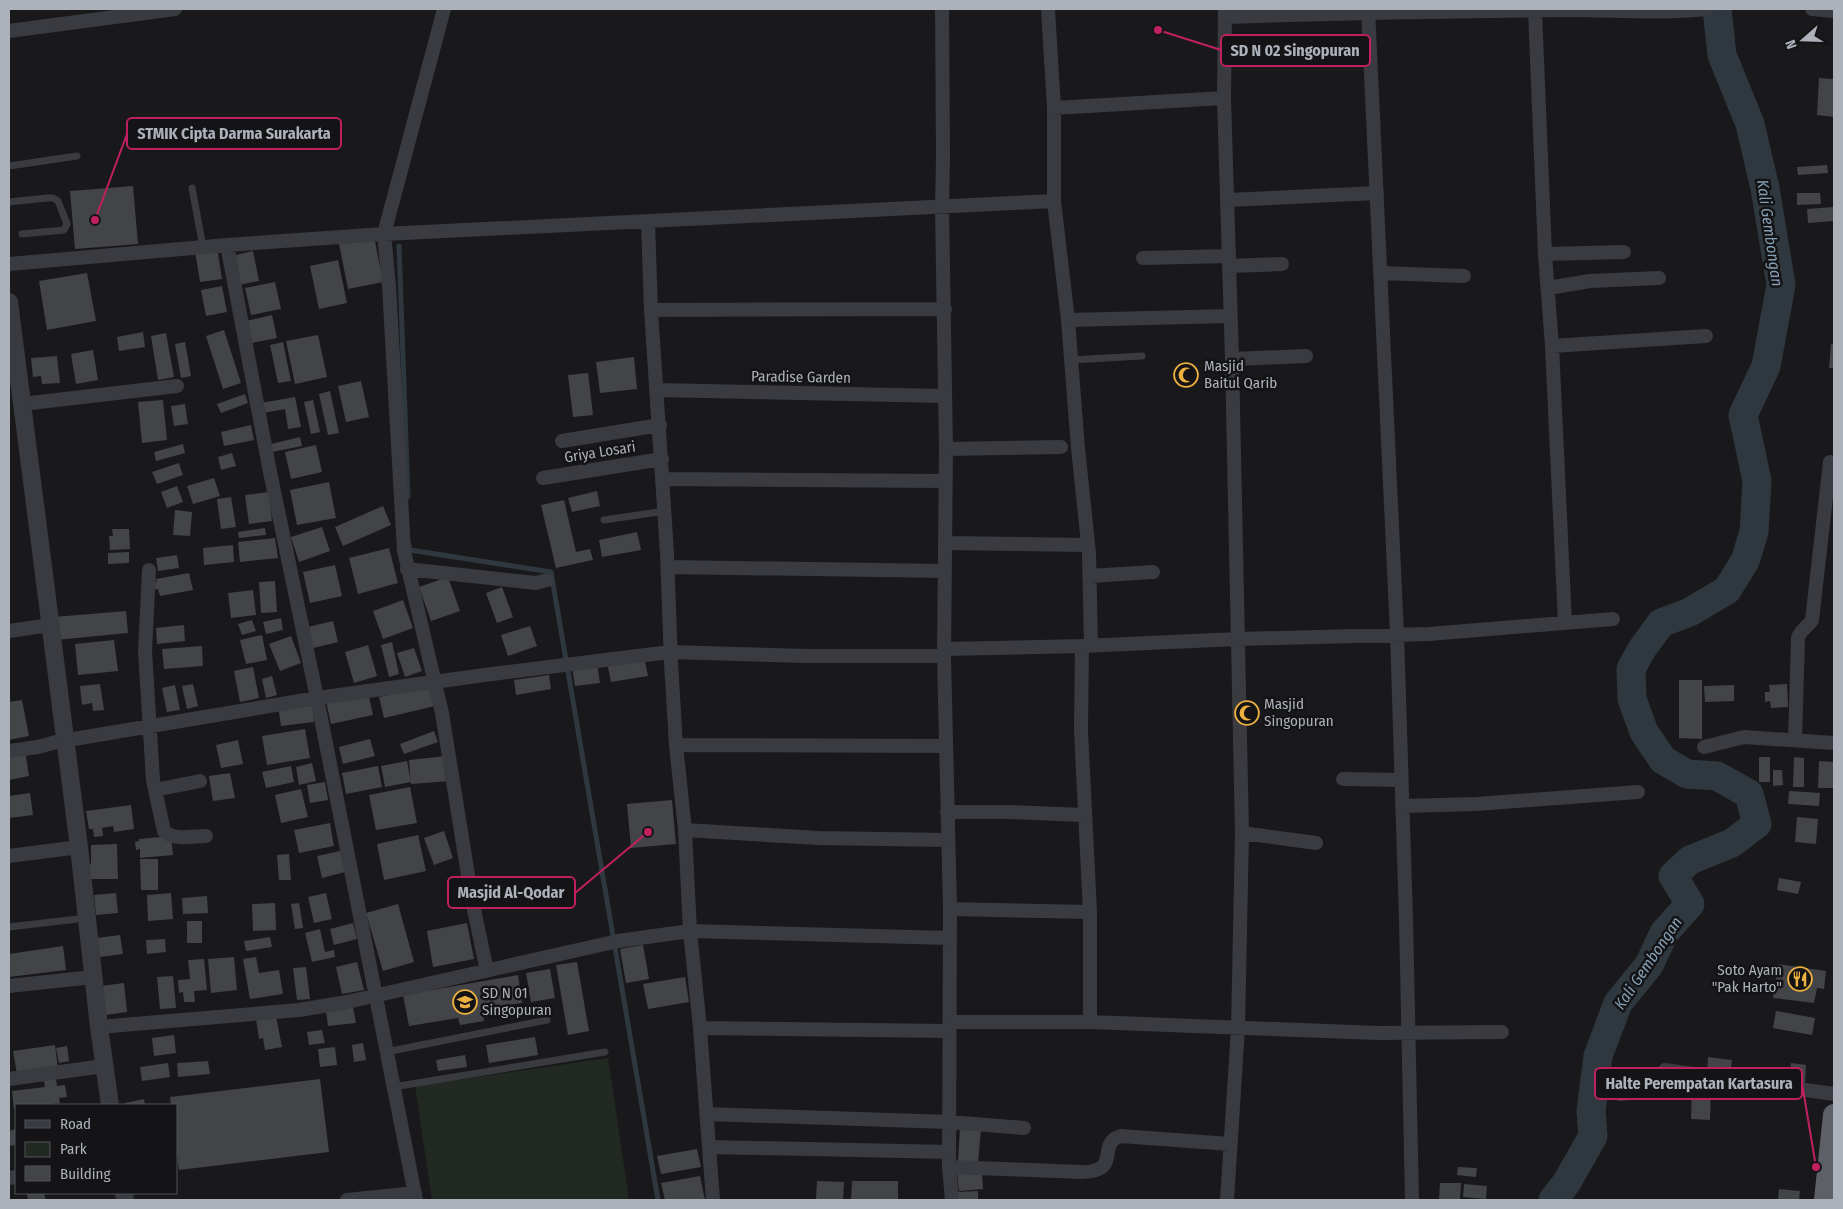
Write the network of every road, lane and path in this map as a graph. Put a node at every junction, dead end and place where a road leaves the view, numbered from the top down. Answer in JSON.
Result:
{"nodes":[{"id":1,"x":176,"y":9,"type":"edge"},
{"id":2,"x":444,"y":9,"type":"edge"},
{"id":3,"x":942,"y":9,"type":"edge"},
{"id":4,"x":1048,"y":9,"type":"edge"},
{"id":5,"x":1707,"y":9,"type":"edge"},
{"id":6,"x":1812,"y":9,"type":"edge"},
{"id":7,"x":1439,"y":10,"type":"edge"},
{"id":8,"x":1567,"y":10,"type":"edge"},
{"id":9,"x":1368,"y":11,"type":"edge"},
{"id":10,"x":1535,"y":11,"type":"junction"},
{"id":11,"x":1834,"y":11,"type":"edge"},
{"id":12,"x":1225,"y":13,"type":"edge"},
{"id":13,"x":9,"y":31,"type":"edge"},
{"id":14,"x":1224,"y":98,"type":"junction"},
{"id":15,"x":1054,"y":108,"type":"junction"},
{"id":16,"x":77,"y":156,"type":"dead end"},
{"id":17,"x":9,"y":166,"type":"edge"},
{"id":18,"x":192,"y":188,"type":"dead end"},
{"id":19,"x":1377,"y":193,"type":"junction"},
{"id":20,"x":1227,"y":200,"type":"junction"},
{"id":21,"x":1054,"y":201,"type":"junction"},
{"id":22,"x":9,"y":202,"type":"edge"},
{"id":23,"x":942,"y":208,"type":"junction"},
{"id":24,"x":648,"y":222,"type":"junction"},
{"id":25,"x":22,"y":234,"type":"dead end"},
{"id":26,"x":384,"y":234,"type":"junction"},
{"id":27,"x":227,"y":245,"type":"junction"},
{"id":28,"x":203,"y":247,"type":"junction"},
{"id":29,"x":1624,"y":252,"type":"dead end"},
{"id":30,"x":1545,"y":254,"type":"junction"},
{"id":31,"x":1143,"y":258,"type":"dead end"},
{"id":32,"x":1229,"y":261,"type":"junction"},
{"id":33,"x":9,"y":264,"type":"edge"},
{"id":34,"x":1282,"y":264,"type":"dead end"},
{"id":35,"x":1380,"y":273,"type":"junction"},
{"id":36,"x":1464,"y":276,"type":"dead end"},
{"id":37,"x":1659,"y":278,"type":"dead end"},
{"id":38,"x":1548,"y":288,"type":"junction"},
{"id":39,"x":9,"y":302,"type":"edge"},
{"id":40,"x":945,"y":309,"type":"junction"},
{"id":41,"x":651,"y":310,"type":"junction"},
{"id":42,"x":1230,"y":316,"type":"junction"},
{"id":43,"x":1068,"y":320,"type":"junction"},
{"id":44,"x":10,"y":323,"type":"edge"},
{"id":45,"x":1706,"y":336,"type":"dead end"},
{"id":46,"x":1552,"y":346,"type":"junction"},
{"id":47,"x":1142,"y":356,"type":"dead end"},
{"id":48,"x":1306,"y":356,"type":"dead end"},
{"id":49,"x":1232,"y":359,"type":"junction"},
{"id":50,"x":1071,"y":360,"type":"junction"},
{"id":51,"x":177,"y":386,"type":"dead end"},
{"id":52,"x":657,"y":390,"type":"junction"},
{"id":53,"x":945,"y":396,"type":"junction"},
{"id":54,"x":22,"y":404,"type":"junction"},
{"id":55,"x":660,"y":425,"type":"junction"},
{"id":56,"x":562,"y":440,"type":"dead end"},
{"id":57,"x":1061,"y":447,"type":"dead end"},
{"id":58,"x":946,"y":450,"type":"junction"},
{"id":59,"x":662,"y":459,"type":"junction"},
{"id":60,"x":1830,"y":462,"type":"dead end"},
{"id":61,"x":543,"y":478,"type":"dead end"},
{"id":62,"x":663,"y":479,"type":"junction"},
{"id":63,"x":945,"y":481,"type":"junction"},
{"id":64,"x":664,"y":511,"type":"junction"},
{"id":65,"x":604,"y":520,"type":"dead end"},
{"id":66,"x":945,"y":543,"type":"junction"},
{"id":67,"x":1088,"y":545,"type":"junction"},
{"id":68,"x":667,"y":567,"type":"junction"},
{"id":69,"x":407,"y":569,"type":"junction"},
{"id":70,"x":149,"y":570,"type":"dead end"},
{"id":71,"x":944,"y":571,"type":"junction"},
{"id":72,"x":1153,"y":572,"type":"dead end"},
{"id":73,"x":1089,"y":576,"type":"junction"},
{"id":74,"x":547,"y":580,"type":"dead end"},
{"id":75,"x":1613,"y":620,"type":"dead end"},
{"id":76,"x":1565,"y":623,"type":"junction"},
{"id":77,"x":50,"y":625,"type":"junction"},
{"id":78,"x":9,"y":631,"type":"edge"},
{"id":79,"x":1397,"y":634,"type":"junction"},
{"id":80,"x":1238,"y":639,"type":"junction"},
{"id":81,"x":1086,"y":646,"type":"junction"},
{"id":82,"x":670,"y":652,"type":"junction"},
{"id":83,"x":944,"y":653,"type":"junction"},
{"id":84,"x":436,"y":682,"type":"junction"},
{"id":85,"x":317,"y":698,"type":"junction"},
{"id":86,"x":150,"y":727,"type":"junction"},
{"id":87,"x":1795,"y":740,"type":"junction"},
{"id":88,"x":65,"y":741,"type":"junction"},
{"id":89,"x":1834,"y":743,"type":"edge"},
{"id":90,"x":676,"y":745,"type":"junction"},
{"id":91,"x":945,"y":746,"type":"junction"},
{"id":92,"x":1704,"y":748,"type":"dead end"},
{"id":93,"x":9,"y":750,"type":"edge"},
{"id":94,"x":1343,"y":779,"type":"dead end"},
{"id":95,"x":1401,"y":780,"type":"junction"},
{"id":96,"x":200,"y":781,"type":"dead end"},
{"id":97,"x":155,"y":790,"type":"junction"},
{"id":98,"x":1638,"y":792,"type":"dead end"},
{"id":99,"x":1402,"y":806,"type":"junction"},
{"id":100,"x":947,"y":812,"type":"junction"},
{"id":101,"x":1084,"y":815,"type":"junction"},
{"id":102,"x":685,"y":830,"type":"junction"},
{"id":103,"x":1242,"y":833,"type":"junction"},
{"id":104,"x":206,"y":836,"type":"dead end"},
{"id":105,"x":948,"y":840,"type":"junction"},
{"id":106,"x":1316,"y":843,"type":"dead end"},
{"id":107,"x":79,"y":847,"type":"junction"},
{"id":108,"x":9,"y":856,"type":"edge"},
{"id":109,"x":950,"y":909,"type":"junction"},
{"id":110,"x":1090,"y":912,"type":"junction"},
{"id":111,"x":86,"y":918,"type":"junction"},
{"id":112,"x":9,"y":927,"type":"edge"},
{"id":113,"x":690,"y":931,"type":"junction"},
{"id":114,"x":949,"y":938,"type":"junction"},
{"id":115,"x":487,"y":971,"type":"junction"},
{"id":116,"x":93,"y":977,"type":"junction"},
{"id":117,"x":9,"y":986,"type":"edge"},
{"id":118,"x":376,"y":996,"type":"junction"},
{"id":119,"x":547,"y":1020,"type":"dead end"},
{"id":120,"x":1090,"y":1022,"type":"junction"},
{"id":121,"x":949,"y":1026,"type":"junction"},
{"id":122,"x":99,"y":1027,"type":"junction"},
{"id":123,"x":700,"y":1028,"type":"junction"},
{"id":124,"x":1238,"y":1028,"type":"junction"},
{"id":125,"x":1502,"y":1032,"type":"dead end"},
{"id":126,"x":1407,"y":1033,"type":"junction"},
{"id":127,"x":386,"y":1052,"type":"junction"},
{"id":128,"x":605,"y":1052,"type":"dead end"},
{"id":129,"x":104,"y":1066,"type":"junction"},
{"id":130,"x":1665,"y":1070,"type":"dead end"},
{"id":131,"x":9,"y":1079,"type":"edge"},
{"id":132,"x":393,"y":1087,"type":"junction"},
{"id":133,"x":1834,"y":1094,"type":"edge"},
{"id":134,"x":110,"y":1104,"type":"edge"},
{"id":135,"x":707,"y":1114,"type":"junction"},
{"id":136,"x":1834,"y":1115,"type":"edge"},
{"id":137,"x":949,"y":1122,"type":"junction"},
{"id":138,"x":1024,"y":1128,"type":"dead end"},
{"id":139,"x":1230,"y":1144,"type":"junction"},
{"id":140,"x":709,"y":1147,"type":"junction"},
{"id":141,"x":949,"y":1152,"type":"junction"},
{"id":142,"x":949,"y":1167,"type":"junction"},
{"id":143,"x":415,"y":1197,"type":"edge"},
{"id":144,"x":347,"y":1200,"type":"edge"},
{"id":145,"x":712,"y":1200,"type":"edge"},
{"id":146,"x":952,"y":1200,"type":"edge"},
{"id":147,"x":1227,"y":1200,"type":"edge"},
{"id":148,"x":1412,"y":1200,"type":"edge"},
{"id":149,"x":1825,"y":1200,"type":"edge"}],
"edges":[{"from":1,"to":13,"type":"street"},
{"from":2,"to":26,"type":"street"},
{"from":3,"to":23,"type":"street"},
{"from":4,"to":15,"type":"street"},
{"from":5,"to":8,"type":"street"},
{"from":6,"to":11,"type":"street"},
{"from":7,"to":9,"type":"street"},
{"from":7,"to":10,"type":"street"},
{"from":8,"to":10,"type":"street"},
{"from":9,"to":12,"type":"street"},
{"from":9,"to":19,"type":"street"},
{"from":10,"to":30,"type":"street"},
{"from":12,"to":14,"type":"street"},
{"from":14,"to":15,"type":"street"},
{"from":14,"to":20,"type":"street"},
{"from":15,"to":21,"type":"street"},
{"from":16,"to":17,"type":"lane"},
{"from":18,"to":28,"type":"lane"},
{"from":19,"to":20,"type":"street"},
{"from":19,"to":35,"type":"street"},
{"from":20,"to":32,"type":"street"},
{"from":21,"to":23,"type":"street"},
{"from":21,"to":43,"type":"street"},
{"from":22,"to":25,"type":"lane"},
{"from":23,"to":24,"type":"street"},
{"from":23,"to":40,"type":"street"},
{"from":24,"to":26,"type":"street"},
{"from":24,"to":41,"type":"street"},
{"from":26,"to":27,"type":"street"},
{"from":26,"to":69,"type":"street"},
{"from":27,"to":28,"type":"street"},
{"from":27,"to":85,"type":"street"},
{"from":28,"to":33,"type":"street"},
{"from":29,"to":30,"type":"street"},
{"from":30,"to":38,"type":"street"},
{"from":31,"to":32,"type":"street"},
{"from":32,"to":34,"type":"street"},
{"from":32,"to":42,"type":"street"},
{"from":35,"to":36,"type":"street"},
{"from":35,"to":79,"type":"street"},
{"from":37,"to":38,"type":"street"},
{"from":38,"to":46,"type":"street"},
{"from":39,"to":44,"type":"street"},
{"from":40,"to":41,"type":"street"},
{"from":40,"to":53,"type":"street"},
{"from":41,"to":52,"type":"street"},
{"from":42,"to":43,"type":"street"},
{"from":42,"to":49,"type":"street"},
{"from":43,"to":50,"type":"street"},
{"from":44,"to":54,"type":"street"},
{"from":45,"to":46,"type":"street"},
{"from":46,"to":76,"type":"street"},
{"from":47,"to":50,"type":"lane"},
{"from":48,"to":49,"type":"street"},
{"from":49,"to":80,"type":"street"},
{"from":50,"to":67,"type":"street"},
{"from":51,"to":54,"type":"street"},
{"from":52,"to":53,"type":"street","name":"Paradise Garden"},
{"from":52,"to":55,"type":"street"},
{"from":53,"to":58,"type":"street"},
{"from":54,"to":77,"type":"street"},
{"from":55,"to":56,"type":"street"},
{"from":55,"to":59,"type":"street"},
{"from":57,"to":58,"type":"street"},
{"from":58,"to":63,"type":"street"},
{"from":59,"to":61,"type":"street","name":"Griya Losari"},
{"from":59,"to":62,"type":"street"},
{"from":60,"to":87,"type":"street"},
{"from":62,"to":63,"type":"street"},
{"from":62,"to":64,"type":"street"},
{"from":63,"to":66,"type":"street"},
{"from":64,"to":65,"type":"lane"},
{"from":64,"to":68,"type":"street"},
{"from":66,"to":67,"type":"street"},
{"from":66,"to":71,"type":"street"},
{"from":67,"to":73,"type":"street"},
{"from":68,"to":71,"type":"street"},
{"from":68,"to":82,"type":"street"},
{"from":69,"to":74,"type":"street"},
{"from":69,"to":84,"type":"street"},
{"from":70,"to":86,"type":"street"},
{"from":71,"to":83,"type":"street"},
{"from":72,"to":73,"type":"street"},
{"from":73,"to":81,"type":"street"},
{"from":75,"to":76,"type":"street"},
{"from":76,"to":79,"type":"street"},
{"from":77,"to":78,"type":"street"},
{"from":77,"to":88,"type":"street"},
{"from":79,"to":80,"type":"street"},
{"from":79,"to":95,"type":"street"},
{"from":80,"to":81,"type":"street"},
{"from":80,"to":103,"type":"street"},
{"from":81,"to":83,"type":"street"},
{"from":81,"to":101,"type":"street"},
{"from":82,"to":83,"type":"street"},
{"from":82,"to":84,"type":"street"},
{"from":82,"to":90,"type":"street"},
{"from":83,"to":91,"type":"street"},
{"from":84,"to":85,"type":"street"},
{"from":84,"to":115,"type":"street"},
{"from":85,"to":86,"type":"street"},
{"from":85,"to":118,"type":"street"},
{"from":86,"to":88,"type":"street"},
{"from":86,"to":97,"type":"street"},
{"from":87,"to":89,"type":"street"},
{"from":87,"to":92,"type":"street"},
{"from":88,"to":93,"type":"street"},
{"from":88,"to":107,"type":"street"},
{"from":90,"to":91,"type":"street"},
{"from":90,"to":102,"type":"street"},
{"from":91,"to":100,"type":"street"},
{"from":94,"to":95,"type":"street"},
{"from":95,"to":99,"type":"street"},
{"from":96,"to":97,"type":"street"},
{"from":97,"to":104,"type":"street"},
{"from":98,"to":99,"type":"street"},
{"from":99,"to":126,"type":"street"},
{"from":100,"to":101,"type":"street"},
{"from":100,"to":105,"type":"street"},
{"from":101,"to":110,"type":"street"},
{"from":102,"to":105,"type":"street"},
{"from":102,"to":113,"type":"street"},
{"from":103,"to":106,"type":"street"},
{"from":103,"to":124,"type":"street"},
{"from":105,"to":109,"type":"street"},
{"from":107,"to":108,"type":"street"},
{"from":107,"to":111,"type":"street"},
{"from":109,"to":110,"type":"street"},
{"from":109,"to":114,"type":"street"},
{"from":110,"to":120,"type":"street"},
{"from":111,"to":112,"type":"lane"},
{"from":111,"to":116,"type":"street"},
{"from":113,"to":114,"type":"street"},
{"from":113,"to":115,"type":"street"},
{"from":113,"to":123,"type":"street"},
{"from":114,"to":121,"type":"street"},
{"from":115,"to":118,"type":"street"},
{"from":116,"to":117,"type":"street"},
{"from":116,"to":122,"type":"street"},
{"from":118,"to":122,"type":"street"},
{"from":118,"to":127,"type":"street"},
{"from":119,"to":127,"type":"lane"},
{"from":120,"to":121,"type":"street"},
{"from":120,"to":124,"type":"street"},
{"from":121,"to":123,"type":"street"},
{"from":121,"to":137,"type":"street"},
{"from":122,"to":129,"type":"street"},
{"from":123,"to":135,"type":"street"},
{"from":124,"to":126,"type":"street"},
{"from":124,"to":139,"type":"street"},
{"from":125,"to":126,"type":"street"},
{"from":126,"to":148,"type":"street"},
{"from":127,"to":132,"type":"street"},
{"from":128,"to":132,"type":"lane"},
{"from":129,"to":131,"type":"street"},
{"from":129,"to":134,"type":"street"},
{"from":130,"to":133,"type":"street"},
{"from":132,"to":143,"type":"street"},
{"from":135,"to":137,"type":"street"},
{"from":135,"to":140,"type":"street"},
{"from":136,"to":149,"type":"highway"},
{"from":137,"to":138,"type":"street"},
{"from":137,"to":141,"type":"street"},
{"from":139,"to":142,"type":"street"},
{"from":139,"to":147,"type":"street"},
{"from":140,"to":141,"type":"street"},
{"from":140,"to":145,"type":"street"},
{"from":141,"to":142,"type":"street"},
{"from":142,"to":146,"type":"street"},
{"from":143,"to":144,"type":"street"}]}
